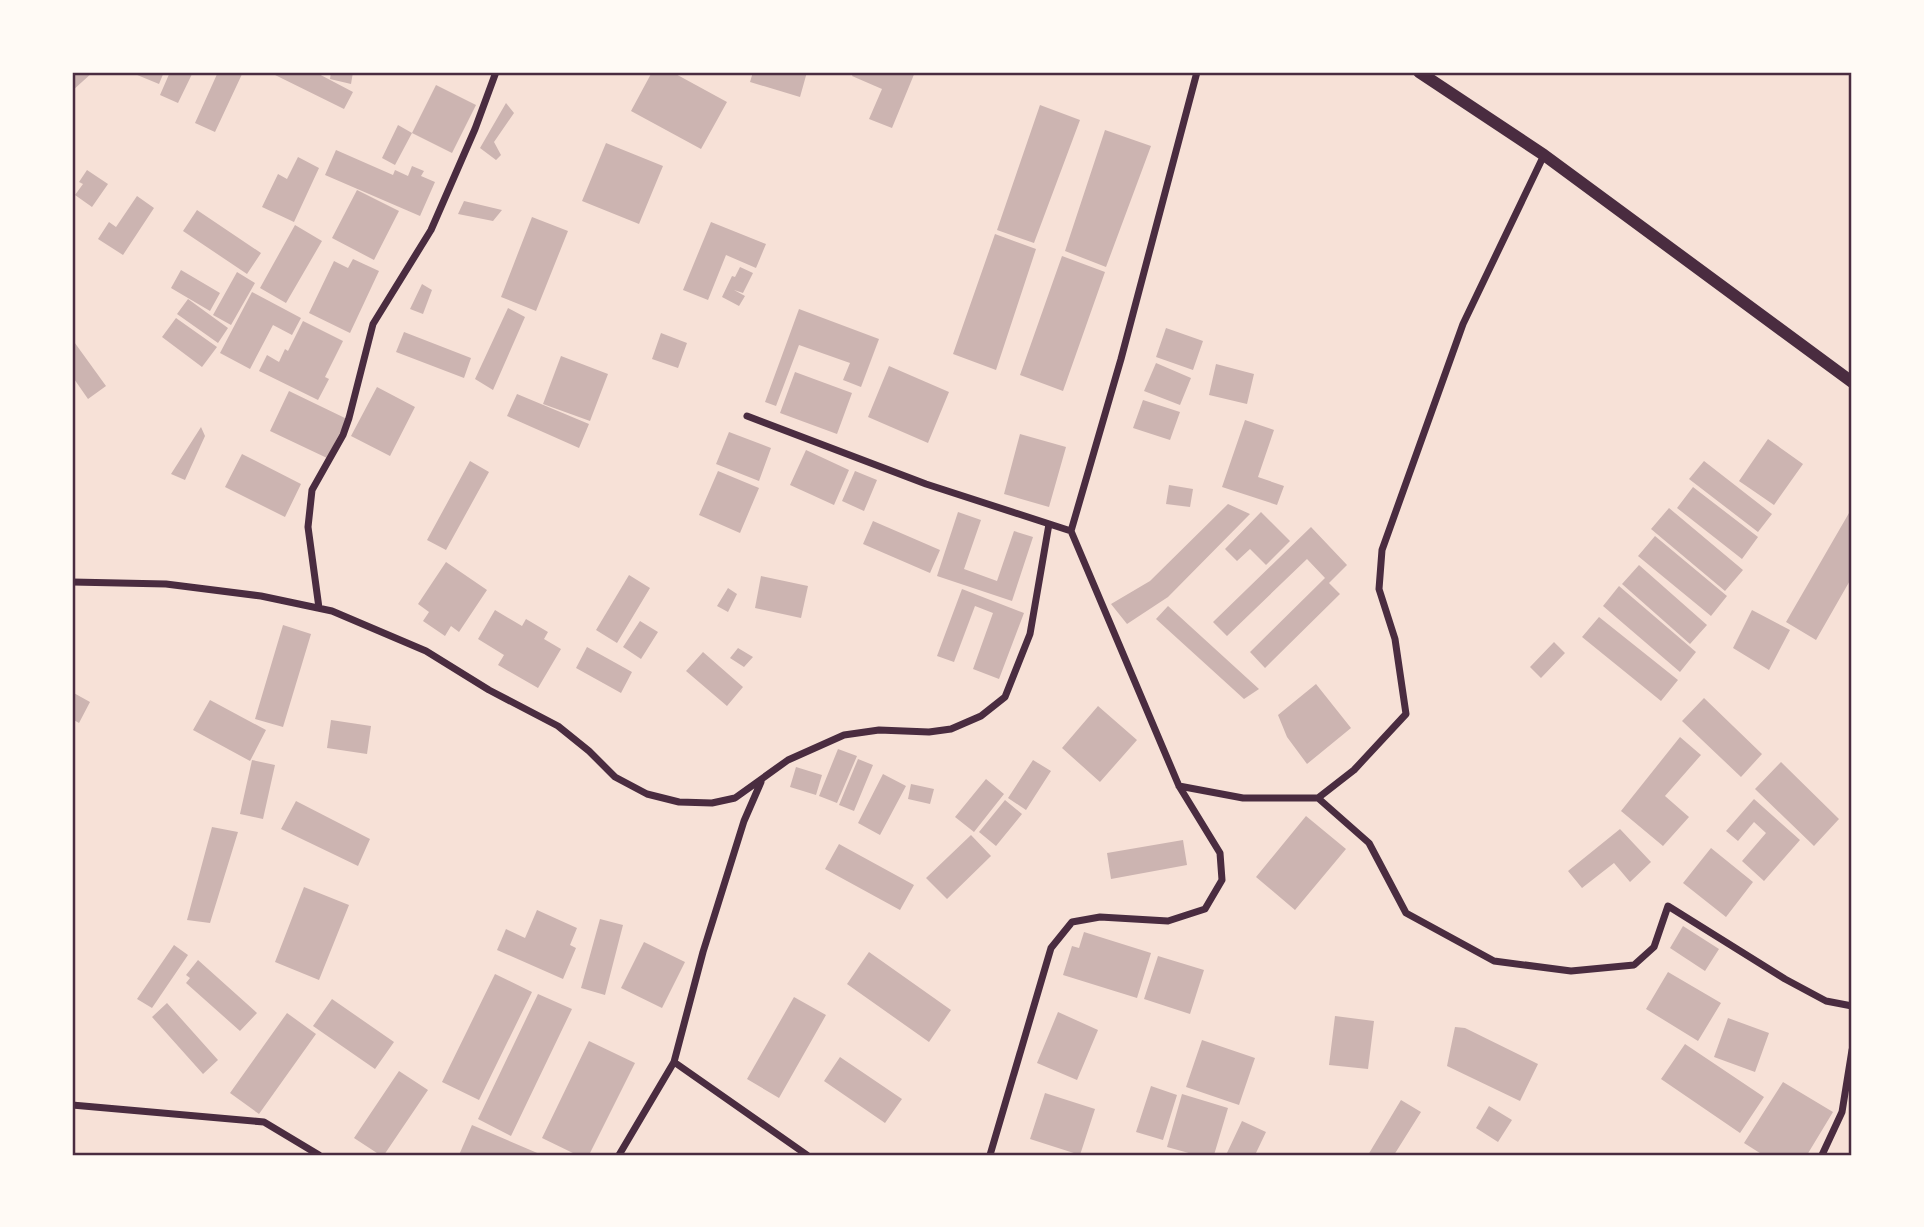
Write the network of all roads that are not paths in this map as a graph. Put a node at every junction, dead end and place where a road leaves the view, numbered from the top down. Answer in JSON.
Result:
{"nodes":[{"id":1,"x":496,"y":72,"type":"edge"},
{"id":2,"x":1197,"y":72,"type":"edge"},
{"id":3,"x":1419,"y":72,"type":"edge"},
{"id":4,"x":1544,"y":155,"type":"junction"},
{"id":5,"x":1852,"y":382,"type":"edge"},
{"id":6,"x":747,"y":416,"type":"dead end"},
{"id":7,"x":1049,"y":524,"type":"junction"},
{"id":8,"x":1071,"y":531,"type":"junction"},
{"id":9,"x":72,"y":582,"type":"edge"},
{"id":10,"x":319,"y":608,"type":"junction"},
{"id":11,"x":761,"y":781,"type":"junction"},
{"id":12,"x":1179,"y":786,"type":"junction"},
{"id":13,"x":1318,"y":798,"type":"junction"},
{"id":14,"x":1852,"y":1006,"type":"edge"},
{"id":15,"x":1852,"y":1050,"type":"edge"},
{"id":16,"x":674,"y":1062,"type":"junction"},
{"id":17,"x":72,"y":1105,"type":"edge"},
{"id":18,"x":320,"y":1155,"type":"edge"},
{"id":19,"x":619,"y":1155,"type":"edge"},
{"id":20,"x":807,"y":1155,"type":"edge"},
{"id":21,"x":990,"y":1155,"type":"edge"},
{"id":22,"x":1822,"y":1155,"type":"edge"}],
"edges":[{"from":1,"to":10,"type":"street"},
{"from":2,"to":8,"type":"street"},
{"from":3,"to":4,"type":"street"},
{"from":4,"to":5,"type":"street"},
{"from":4,"to":13,"type":"street"},
{"from":6,"to":7,"type":"street"},
{"from":7,"to":8,"type":"street"},
{"from":7,"to":11,"type":"street"},
{"from":8,"to":12,"type":"street"},
{"from":9,"to":10,"type":"street"},
{"from":10,"to":11,"type":"street"},
{"from":11,"to":16,"type":"street"},
{"from":12,"to":13,"type":"street"},
{"from":12,"to":21,"type":"street"},
{"from":13,"to":14,"type":"street"},
{"from":15,"to":22,"type":"street"},
{"from":16,"to":19,"type":"street"},
{"from":16,"to":20,"type":"street"},
{"from":17,"to":18,"type":"street"}]}
